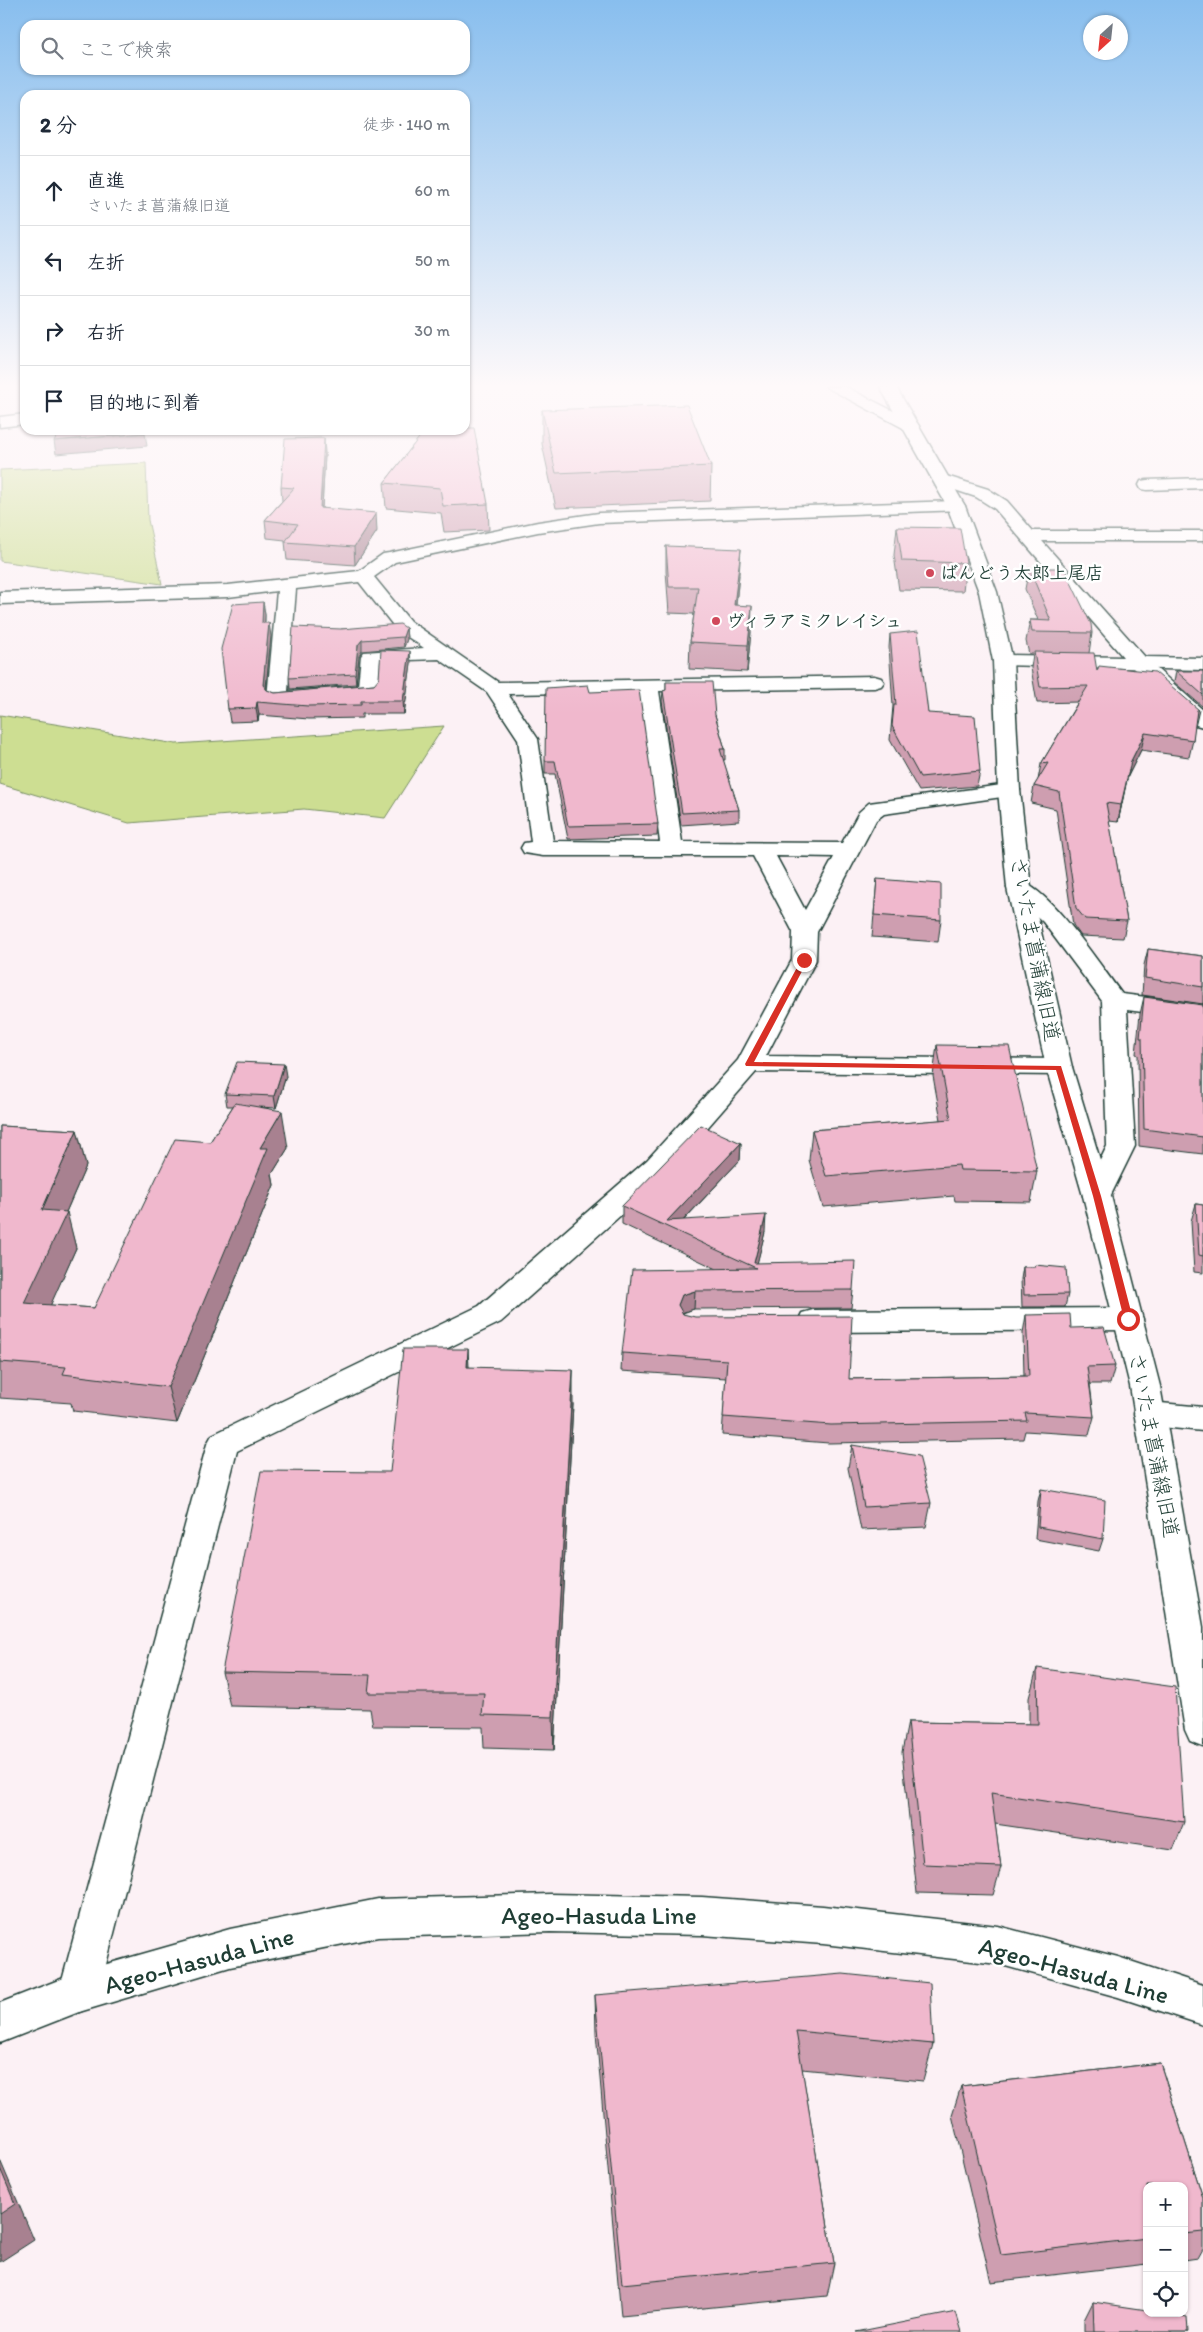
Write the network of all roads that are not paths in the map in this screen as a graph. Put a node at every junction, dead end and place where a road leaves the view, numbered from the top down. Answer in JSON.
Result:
{"nodes":[{"id":1,"x":951,"y":496,"type":"edge"},
{"id":2,"x":987,"y":496,"type":"edge"},
{"id":3,"x":956,"y":506,"type":"junction"},
{"id":4,"x":1029,"y":536,"type":"junction"},
{"id":5,"x":1203,"y":536,"type":"edge"},
{"id":6,"x":364,"y":576,"type":"junction"},
{"id":7,"x":287,"y":586,"type":"junction"},
{"id":8,"x":0,"y":598,"type":"edge"},
{"id":9,"x":444,"y":653,"type":"junction"},
{"id":10,"x":1003,"y":661,"type":"junction"},
{"id":11,"x":1140,"y":664,"type":"junction"},
{"id":12,"x":1203,"y":664,"type":"edge"},
{"id":13,"x":874,"y":682,"type":"dead end"},
{"id":14,"x":648,"y":686,"type":"junction"},
{"id":15,"x":494,"y":688,"type":"junction"},
{"id":16,"x":1203,"y":721,"type":"edge"},
{"id":17,"x":1009,"y":790,"type":"junction"},
{"id":18,"x":672,"y":850,"type":"junction"},
{"id":19,"x":761,"y":850,"type":"junction"},
{"id":20,"x":849,"y":850,"type":"junction"},
{"id":21,"x":1019,"y":888,"type":"junction"},
{"id":22,"x":805,"y":932,"type":"junction"},
{"id":23,"x":1114,"y":1001,"type":"junction"},
{"id":24,"x":1203,"y":1012,"type":"edge"},
{"id":25,"x":748,"y":1064,"type":"junction"},
{"id":26,"x":1059,"y":1067,"type":"junction"},
{"id":27,"x":1097,"y":1196,"type":"junction"},
{"id":28,"x":1128,"y":1319,"type":"junction"},
{"id":29,"x":783,"y":1321,"type":"edge"},
{"id":30,"x":1150,"y":1414,"type":"junction"},
{"id":31,"x":1203,"y":1419,"type":"edge"},
{"id":32,"x":1203,"y":1730,"type":"edge"},
{"id":33,"x":79,"y":1992,"type":"junction"},
{"id":34,"x":1203,"y":2005,"type":"edge"},
{"id":35,"x":0,"y":2023,"type":"edge"}],
"edges":[{"from":1,"to":3,"type":"street","name":"さいたま菖蒲線旧道"},
{"from":2,"to":4,"type":"street"},
{"from":3,"to":6,"type":"street"},
{"from":3,"to":10,"type":"street","name":"さいたま菖蒲線旧道"},
{"from":4,"to":5,"type":"street"},
{"from":4,"to":11,"type":"street"},
{"from":6,"to":7,"type":"street"},
{"from":6,"to":9,"type":"street"},
{"from":7,"to":8,"type":"street"},
{"from":7,"to":9,"type":"street"},
{"from":9,"to":15,"type":"street"},
{"from":10,"to":11,"type":"street"},
{"from":10,"to":17,"type":"street","name":"さいたま菖蒲線旧道"},
{"from":11,"to":12,"type":"street"},
{"from":11,"to":16,"type":"street"},
{"from":13,"to":14,"type":"street"},
{"from":14,"to":15,"type":"street"},
{"from":14,"to":18,"type":"street"},
{"from":15,"to":18,"type":"street"},
{"from":17,"to":20,"type":"street"},
{"from":17,"to":21,"type":"street","name":"さいたま菖蒲線旧道"},
{"from":18,"to":19,"type":"street"},
{"from":19,"to":20,"type":"street"},
{"from":19,"to":22,"type":"street"},
{"from":20,"to":22,"type":"street"},
{"from":21,"to":23,"type":"street"},
{"from":21,"to":26,"type":"street","name":"さいたま菖蒲線旧道"},
{"from":22,"to":25,"type":"street"},
{"from":23,"to":24,"type":"street"},
{"from":23,"to":27,"type":"street"},
{"from":25,"to":26,"type":"street"},
{"from":25,"to":33,"type":"street"},
{"from":26,"to":27,"type":"street","name":"さいたま菖蒲線旧道"},
{"from":27,"to":28,"type":"street","name":"さいたま菖蒲線旧道"},
{"from":28,"to":29,"type":"street"},
{"from":28,"to":30,"type":"street","name":"さいたま菖蒲線旧道"},
{"from":30,"to":31,"type":"street"},
{"from":30,"to":32,"type":"street","name":"さいたま菖蒲線旧道"},
{"from":33,"to":34,"type":"street","name":"Ageo-Hasuda Line"},
{"from":33,"to":35,"type":"street","name":"Ageo-Hasuda Line"}]}
